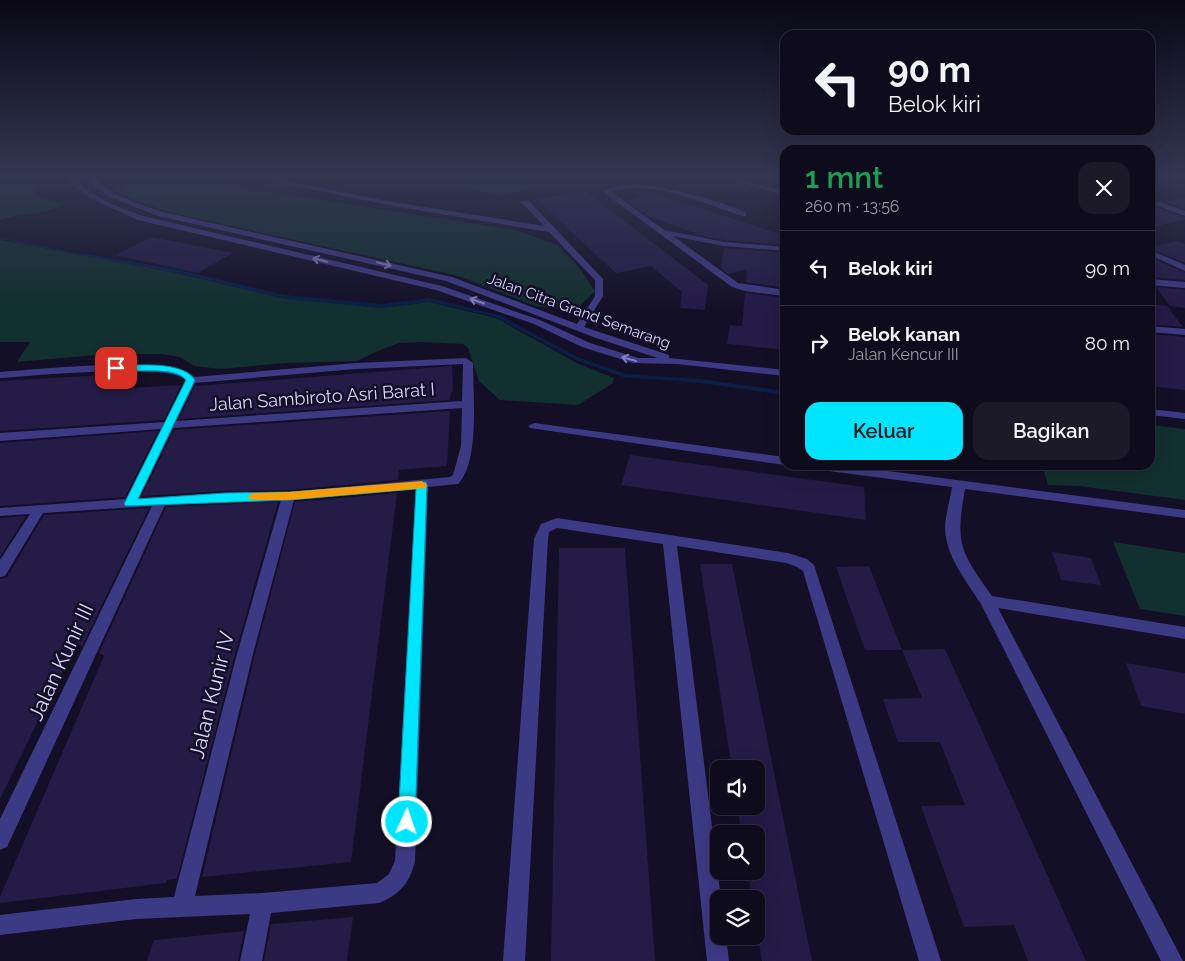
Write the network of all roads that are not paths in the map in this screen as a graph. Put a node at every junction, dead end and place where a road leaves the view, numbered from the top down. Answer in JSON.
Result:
{"nodes":[{"id":1,"x":152,"y":221,"type":"edge"},
{"id":2,"x":191,"y":221,"type":"edge"},
{"id":3,"x":497,"y":221,"type":"edge"},
{"id":4,"x":544,"y":221,"type":"edge"},
{"id":5,"x":646,"y":221,"type":"edge"},
{"id":6,"x":553,"y":230,"type":"junction"},
{"id":7,"x":659,"y":230,"type":"junction"},
{"id":8,"x":780,"y":249,"type":"edge"},
{"id":9,"x":1155,"y":254,"type":"edge"},
{"id":10,"x":1185,"y":268,"type":"edge"},
{"id":11,"x":1155,"y":282,"type":"edge"},
{"id":12,"x":1185,"y":285,"type":"edge"},
{"id":13,"x":780,"y":292,"type":"edge"},
{"id":14,"x":546,"y":316,"type":"junction"},
{"id":15,"x":537,"y":322,"type":"junction"},
{"id":16,"x":579,"y":328,"type":"junction"},
{"id":17,"x":1155,"y":329,"type":"edge"},
{"id":18,"x":1185,"y":332,"type":"edge"},
{"id":19,"x":677,"y":361,"type":"junction"},
{"id":20,"x":780,"y":372,"type":"edge"},
{"id":21,"x":0,"y":375,"type":"edge"},
{"id":22,"x":191,"y":380,"type":"junction"},
{"id":23,"x":468,"y":404,"type":"junction"},
{"id":24,"x":1155,"y":413,"type":"edge"},
{"id":25,"x":1185,"y":416,"type":"edge"},
{"id":26,"x":168,"y":425,"type":"junction"},
{"id":27,"x":534,"y":426,"type":"dead end"},
{"id":28,"x":0,"y":437,"type":"edge"},
{"id":29,"x":780,"y":460,"type":"edge"},
{"id":30,"x":850,"y":470,"type":"edge"},
{"id":31,"x":422,"y":485,"type":"junction"},
{"id":32,"x":959,"y":485,"type":"junction"},
{"id":33,"x":289,"y":496,"type":"junction"},
{"id":34,"x":160,"y":503,"type":"junction"},
{"id":35,"x":130,"y":504,"type":"junction"},
{"id":36,"x":39,"y":510,"type":"junction"},
{"id":37,"x":0,"y":512,"type":"edge"},
{"id":38,"x":1185,"y":514,"type":"edge"},
{"id":39,"x":670,"y":540,"type":"junction"},
{"id":40,"x":0,"y":572,"type":"edge"},
{"id":41,"x":987,"y":601,"type":"junction"},
{"id":42,"x":1185,"y":633,"type":"edge"},
{"id":43,"x":0,"y":840,"type":"edge"},
{"id":44,"x":263,"y":903,"type":"junction"},
{"id":45,"x":182,"y":907,"type":"junction"},
{"id":46,"x":0,"y":925,"type":"edge"},
{"id":47,"x":251,"y":961,"type":"edge"},
{"id":48,"x":514,"y":961,"type":"edge"},
{"id":49,"x":718,"y":961,"type":"edge"},
{"id":50,"x":930,"y":961,"type":"edge"},
{"id":51,"x":1172,"y":961,"type":"edge"}],
"edges":[{"from":15,"to":1,"type":"street","name":"Jalan Citra Grand Semarang","one_way":true},
{"from":2,"to":14,"type":"street","name":"Jalan Citra Grand Semarang","one_way":true},
{"from":3,"to":6,"type":"street"},
{"from":4,"to":6,"type":"street"},
{"from":5,"to":7,"type":"street"},
{"from":6,"to":16,"type":"street"},
{"from":7,"to":8,"type":"street"},
{"from":7,"to":13,"type":"street"},
{"from":9,"to":10,"type":"street"},
{"from":11,"to":12,"type":"street"},
{"from":14,"to":15,"type":"street"},
{"from":14,"to":16,"type":"street","name":"Jalan Citra Grand Semarang"},
{"from":19,"to":15,"type":"street","name":"Jalan Citra Grand Semarang","one_way":true},
{"from":16,"to":19,"type":"street","name":"Jalan Citra Grand Semarang"},
{"from":17,"to":18,"type":"street"},
{"from":19,"to":20,"type":"street"},
{"from":21,"to":22,"type":"street"},
{"from":22,"to":23,"type":"street"},
{"from":22,"to":26,"type":"street"},
{"from":23,"to":26,"type":"street","name":"Jalan Sambiroto Asri Barat I"},
{"from":23,"to":31,"type":"street"},
{"from":24,"to":25,"type":"street"},
{"from":26,"to":28,"type":"street","name":"Jalan Sambiroto Asri Barat I"},
{"from":26,"to":35,"type":"street"},
{"from":27,"to":29,"type":"street"},
{"from":30,"to":32,"type":"street"},
{"from":31,"to":33,"type":"street"},
{"from":31,"to":44,"type":"street"},
{"from":32,"to":38,"type":"street"},
{"from":32,"to":41,"type":"street"},
{"from":33,"to":34,"type":"street"},
{"from":33,"to":45,"type":"street","name":"Jalan Kunir IV"},
{"from":34,"to":35,"type":"street"},
{"from":34,"to":43,"type":"street","name":"Jalan Kunir III"},
{"from":35,"to":36,"type":"street"},
{"from":36,"to":37,"type":"street"},
{"from":36,"to":40,"type":"street"},
{"from":39,"to":48,"type":"street"},
{"from":39,"to":49,"type":"street"},
{"from":39,"to":50,"type":"street"},
{"from":41,"to":42,"type":"street"},
{"from":41,"to":51,"type":"street"},
{"from":44,"to":45,"type":"street"},
{"from":44,"to":47,"type":"street"},
{"from":45,"to":46,"type":"street"}]}
